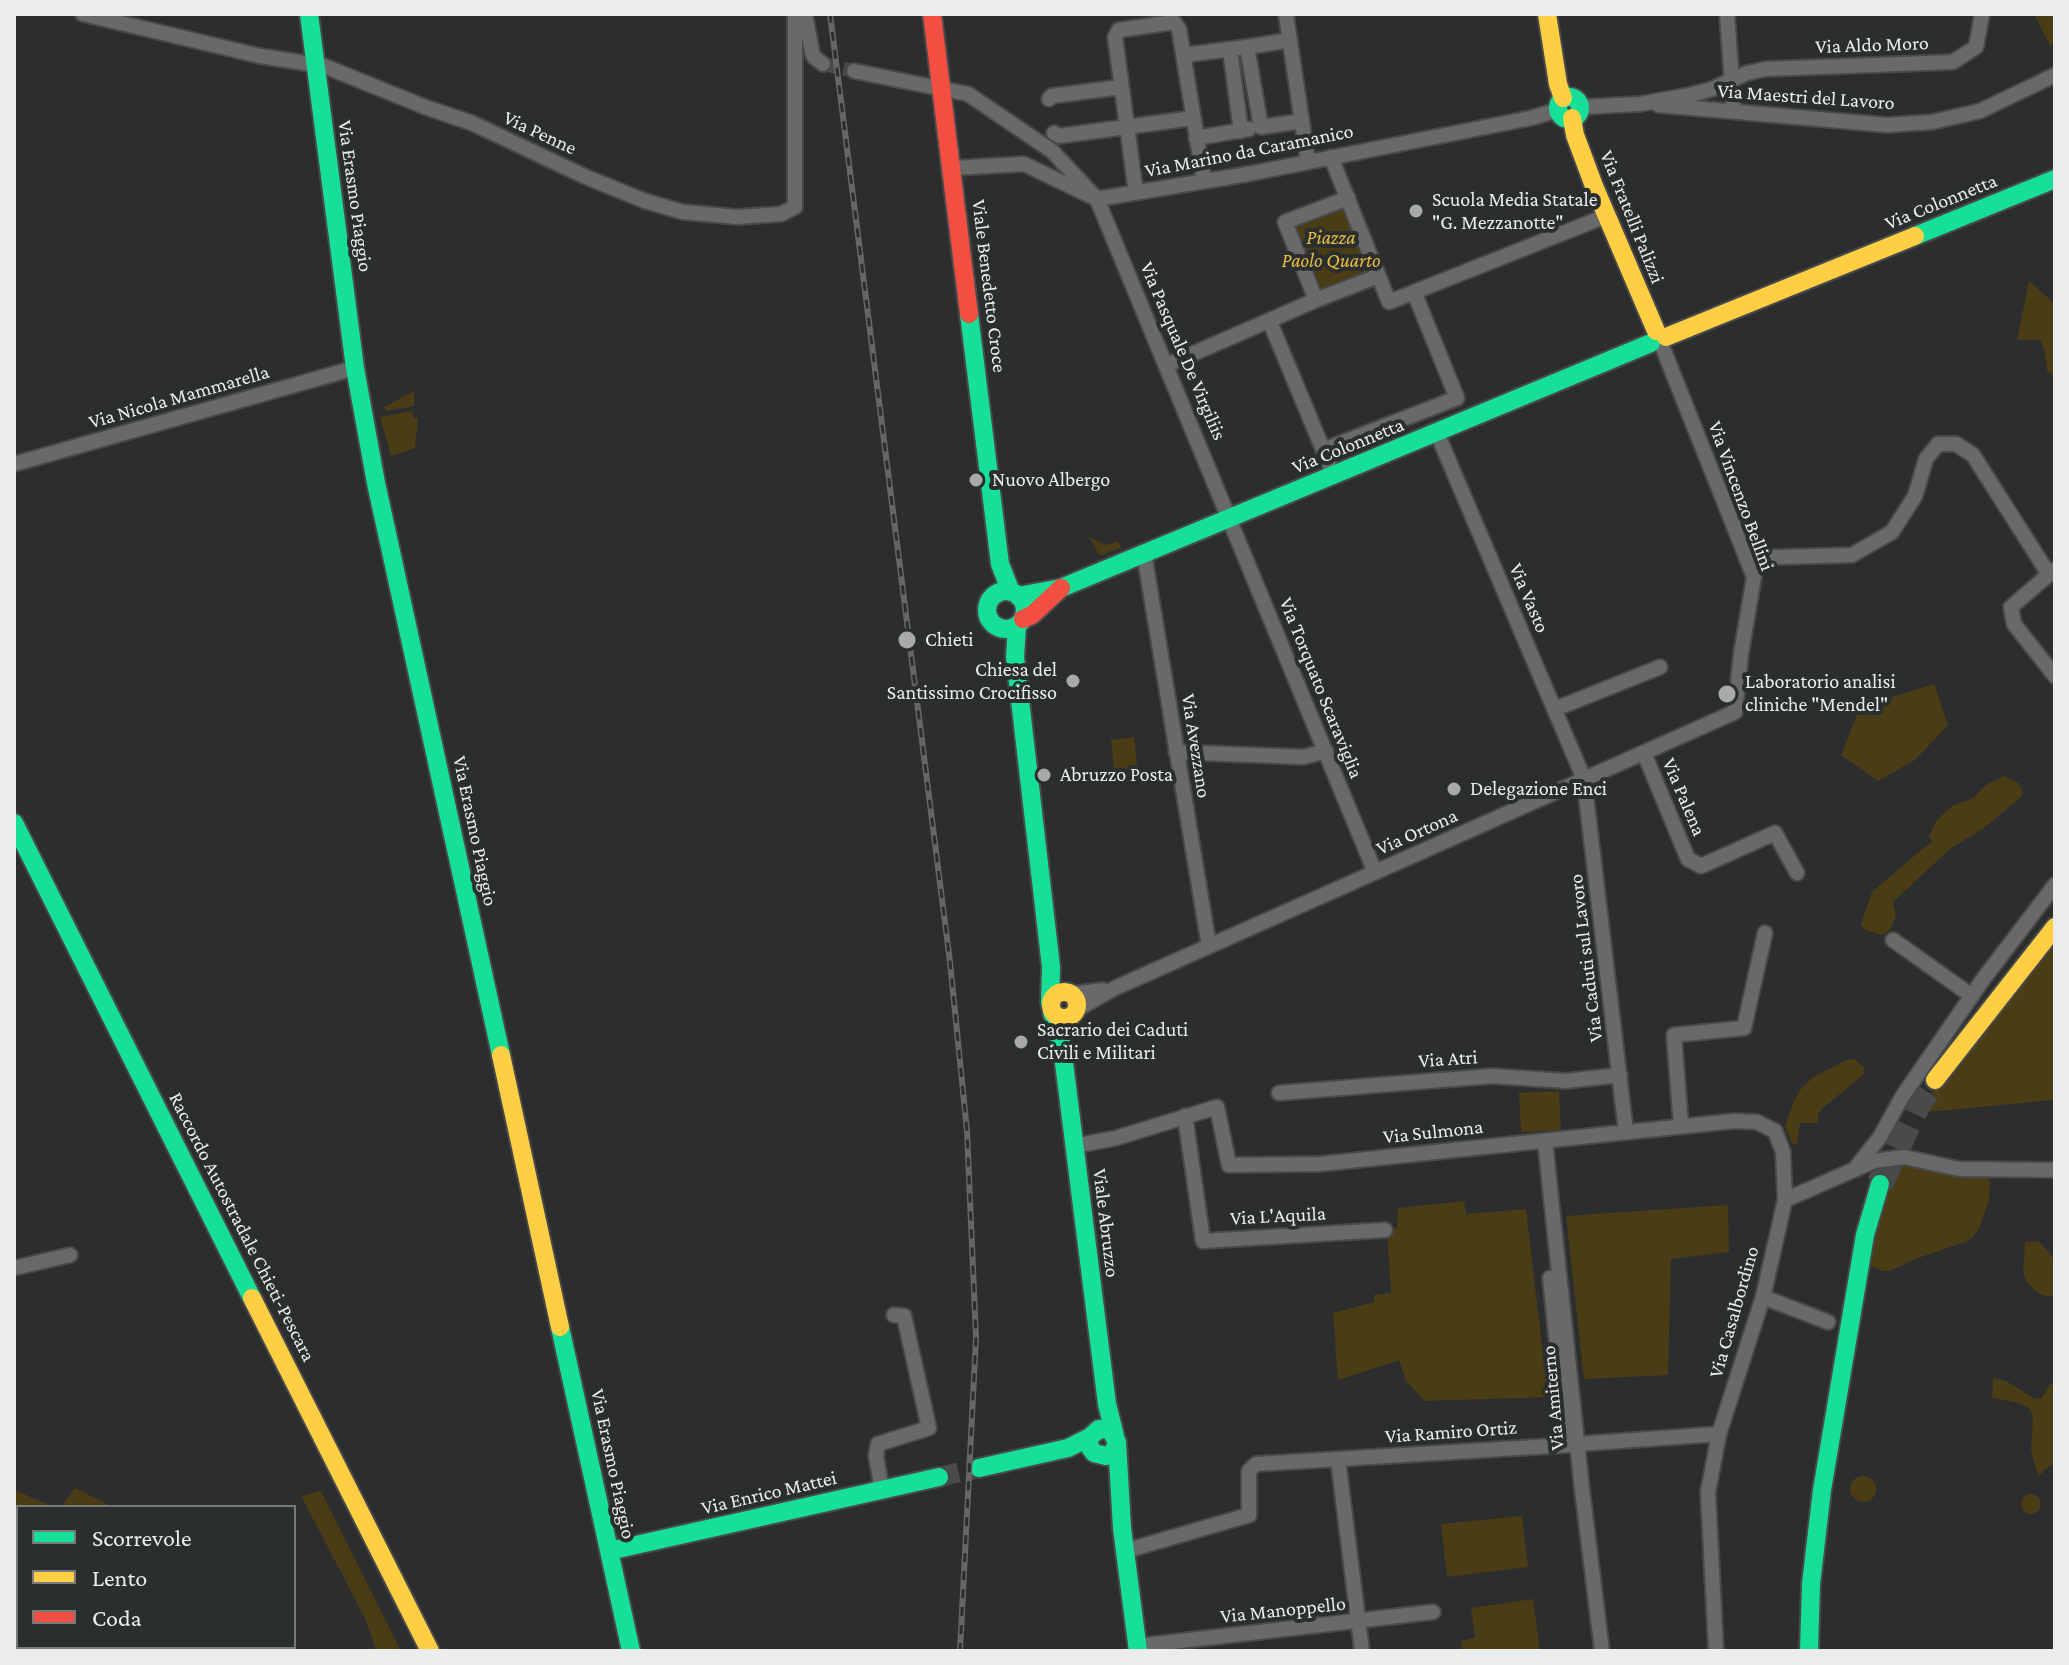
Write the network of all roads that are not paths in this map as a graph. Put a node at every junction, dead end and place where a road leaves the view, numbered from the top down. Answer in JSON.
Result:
{"nodes":[{"id":1,"x":83,"y":14,"type":"edge"},
{"id":2,"x":309,"y":14,"type":"edge"},
{"id":3,"x":795,"y":14,"type":"edge"},
{"id":4,"x":805,"y":14,"type":"edge"},
{"id":5,"x":932,"y":14,"type":"edge"},
{"id":6,"x":1547,"y":14,"type":"edge"},
{"id":7,"x":1727,"y":14,"type":"edge"},
{"id":8,"x":1286,"y":15,"type":"edge"},
{"id":9,"x":1984,"y":15,"type":"edge"},
{"id":10,"x":1290,"y":40,"type":"junction"},
{"id":11,"x":1247,"y":47,"type":"junction"},
{"id":12,"x":1230,"y":50,"type":"junction"},
{"id":13,"x":1184,"y":55,"type":"junction"},
{"id":14,"x":314,"y":64,"type":"junction"},
{"id":15,"x":823,"y":64,"type":"dead end"},
{"id":16,"x":854,"y":71,"type":"tunnel mouth"},
{"id":17,"x":2055,"y":75,"type":"edge"},
{"id":18,"x":1732,"y":80,"type":"junction"},
{"id":19,"x":942,"y":87,"type":"junction"},
{"id":20,"x":1121,"y":87,"type":"junction"},
{"id":21,"x":1049,"y":99,"type":"dead end"},
{"id":22,"x":1640,"y":104,"type":"junction"},
{"id":23,"x":1568,"y":108,"type":"junction"},
{"id":24,"x":1734,"y":111,"type":"junction"},
{"id":25,"x":1193,"y":118,"type":"junction"},
{"id":26,"x":1302,"y":121,"type":"junction"},
{"id":27,"x":1128,"y":127,"type":"junction"},
{"id":28,"x":1261,"y":127,"type":"junction"},
{"id":29,"x":1241,"y":131,"type":"junction"},
{"id":30,"x":1054,"y":133,"type":"dead end"},
{"id":31,"x":1196,"y":138,"type":"junction"},
{"id":32,"x":1331,"y":157,"type":"junction"},
{"id":33,"x":1308,"y":162,"type":"junction"},
{"id":34,"x":952,"y":168,"type":"junction"},
{"id":35,"x":2055,"y":179,"type":"edge"},
{"id":36,"x":1204,"y":181,"type":"junction"},
{"id":37,"x":1136,"y":193,"type":"junction"},
{"id":38,"x":1348,"y":198,"type":"junction"},
{"id":39,"x":1097,"y":199,"type":"junction"},
{"id":40,"x":1606,"y":216,"type":"junction"},
{"id":41,"x":1378,"y":276,"type":"junction"},
{"id":42,"x":1414,"y":292,"type":"junction"},
{"id":43,"x":1316,"y":300,"type":"junction"},
{"id":44,"x":1270,"y":322,"type":"junction"},
{"id":45,"x":1659,"y":339,"type":"junction"},
{"id":46,"x":1167,"y":365,"type":"junction"},
{"id":47,"x":355,"y":368,"type":"junction"},
{"id":48,"x":1437,"y":433,"type":"junction"},
{"id":49,"x":1323,"y":450,"type":"junction"},
{"id":50,"x":14,"y":464,"type":"edge"},
{"id":51,"x":1334,"y":476,"type":"junction"},
{"id":52,"x":1231,"y":518,"type":"junction"},
{"id":53,"x":1144,"y":553,"type":"junction"},
{"id":54,"x":1746,"y":558,"type":"junction"},
{"id":55,"x":2052,"y":571,"type":"edge"},
{"id":56,"x":1061,"y":588,"type":"junction"},
{"id":57,"x":1005,"y":595,"type":"junction"},
{"id":58,"x":1009,"y":625,"type":"junction"},
{"id":59,"x":1660,"y":667,"type":"dead end"},
{"id":60,"x":2055,"y":676,"type":"edge"},
{"id":61,"x":1555,"y":709,"type":"junction"},
{"id":62,"x":1735,"y":712,"type":"joint"},
{"id":63,"x":1326,"y":751,"type":"junction"},
{"id":64,"x":1176,"y":752,"type":"junction"},
{"id":65,"x":1644,"y":753,"type":"junction"},
{"id":66,"x":1584,"y":779,"type":"junction"},
{"id":67,"x":14,"y":823,"type":"edge"},
{"id":68,"x":14,"y":860,"type":"edge"},
{"id":69,"x":1375,"y":872,"type":"junction"},
{"id":70,"x":1797,"y":873,"type":"dead end"},
{"id":71,"x":2055,"y":885,"type":"edge"},
{"id":72,"x":2055,"y":927,"type":"edge"},
{"id":73,"x":1765,"y":933,"type":"dead end"},
{"id":74,"x":1893,"y":940,"type":"dead end"},
{"id":75,"x":1209,"y":946,"type":"junction"},
{"id":76,"x":1972,"y":996,"type":"junction"},
{"id":77,"x":1064,"y":1005,"type":"junction"},
{"id":78,"x":1620,"y":1075,"type":"junction"},
{"id":79,"x":1935,"y":1080,"type":"tunnel mouth"},
{"id":80,"x":1279,"y":1093,"type":"dead end"},
{"id":81,"x":1185,"y":1116,"type":"junction"},
{"id":82,"x":1681,"y":1126,"type":"junction"},
{"id":83,"x":1626,"y":1132,"type":"junction"},
{"id":84,"x":1541,"y":1142,"type":"junction"},
{"id":85,"x":1074,"y":1146,"type":"junction"},
{"id":86,"x":1854,"y":1170,"type":"junction"},
{"id":87,"x":2055,"y":1170,"type":"edge"},
{"id":88,"x":1880,"y":1184,"type":"tunnel mouth"},
{"id":89,"x":1785,"y":1200,"type":"junction"},
{"id":90,"x":1385,"y":1230,"type":"dead end"},
{"id":91,"x":70,"y":1255,"type":"dead end"},
{"id":92,"x":14,"y":1268,"type":"edge"},
{"id":93,"x":1763,"y":1297,"type":"junction"},
{"id":94,"x":894,"y":1315,"type":"dead end"},
{"id":95,"x":1828,"y":1322,"type":"dead end"},
{"id":96,"x":1719,"y":1434,"type":"junction"},
{"id":97,"x":1102,"y":1442,"type":"junction"},
{"id":98,"x":1572,"y":1444,"type":"junction"},
{"id":99,"x":1338,"y":1460,"type":"junction"},
{"id":100,"x":979,"y":1468,"type":"tunnel mouth"},
{"id":101,"x":939,"y":1477,"type":"tunnel mouth"},
{"id":102,"x":882,"y":1490,"type":"junction"},
{"id":103,"x":609,"y":1551,"type":"junction"},
{"id":104,"x":1125,"y":1551,"type":"junction"},
{"id":105,"x":1433,"y":1612,"type":"dead end"},
{"id":106,"x":1359,"y":1622,"type":"junction"},
{"id":107,"x":1138,"y":1648,"type":"edge"},
{"id":108,"x":412,"y":1651,"type":"edge"},
{"id":109,"x":430,"y":1651,"type":"edge"},
{"id":110,"x":631,"y":1651,"type":"edge"},
{"id":111,"x":1362,"y":1651,"type":"edge"},
{"id":112,"x":1593,"y":1651,"type":"edge"},
{"id":113,"x":1602,"y":1651,"type":"edge"},
{"id":114,"x":1716,"y":1651,"type":"edge"},
{"id":115,"x":1809,"y":1651,"type":"edge"}],
"edges":[{"from":1,"to":14,"type":"street","name":"Via Penne"},
{"from":2,"to":14,"type":"main road","name":"Via Erasmo Piaggio"},
{"from":3,"to":14,"type":"street","name":"Via Penne"},
{"from":4,"to":15,"type":"street"},
{"from":5,"to":19,"type":"main road","name":"Viale Benedetto Croce"},
{"from":6,"to":23,"type":"main road","name":"Via Fratelli Palizzi"},
{"from":7,"to":18,"type":"street"},
{"from":8,"to":10,"type":"street"},
{"from":9,"to":18,"type":"street","name":"Via Aldo Moro"},
{"from":10,"to":11,"type":"street"},
{"from":10,"to":26,"type":"street"},
{"from":11,"to":12,"type":"street"},
{"from":11,"to":28,"type":"street"},
{"from":12,"to":13,"type":"street"},
{"from":12,"to":29,"type":"street"},
{"from":13,"to":20,"type":"street"},
{"from":13,"to":25,"type":"street"},
{"from":14,"to":47,"type":"main road","name":"Via Erasmo Piaggio"},
{"from":16,"to":19,"type":"street"},
{"from":17,"to":24,"type":"street","name":"Via Maestri del Lavoro"},
{"from":18,"to":22,"type":"street","name":"Via Maestri del Lavoro"},
{"from":18,"to":24,"type":"street"},
{"from":19,"to":34,"type":"main road","name":"Viale Benedetto Croce"},
{"from":19,"to":39,"type":"street","name":"Via Pasquale De Virgiliis"},
{"from":20,"to":21,"type":"street"},
{"from":20,"to":27,"type":"street"},
{"from":22,"to":23,"type":"street","name":"Via Maestri del Lavoro"},
{"from":22,"to":24,"type":"street","name":"Via Maestri del Lavoro"},
{"from":23,"to":32,"type":"street","name":"Via Marino da Caramanico"},
{"from":23,"to":40,"type":"main road","name":"Via Fratelli Palizzi"},
{"from":25,"to":27,"type":"street"},
{"from":25,"to":31,"type":"street"},
{"from":26,"to":28,"type":"street"},
{"from":26,"to":33,"type":"street"},
{"from":27,"to":30,"type":"street"},
{"from":27,"to":37,"type":"street"},
{"from":28,"to":29,"type":"street"},
{"from":29,"to":31,"type":"street"},
{"from":31,"to":36,"type":"street"},
{"from":32,"to":33,"type":"street","name":"Via Marino da Caramanico"},
{"from":32,"to":38,"type":"street"},
{"from":33,"to":36,"type":"street","name":"Via Marino da Caramanico"},
{"from":34,"to":39,"type":"street"},
{"from":34,"to":57,"type":"main road","name":"Viale Benedetto Croce"},
{"from":35,"to":45,"type":"main road","name":"Via Colonnetta"},
{"from":36,"to":37,"type":"street","name":"Via Marino da Caramanico"},
{"from":37,"to":39,"type":"street","name":"Via Marino da Caramanico"},
{"from":38,"to":41,"type":"street"},
{"from":38,"to":43,"type":"street"},
{"from":39,"to":46,"type":"street","name":"Via Pasquale De Virgiliis"},
{"from":40,"to":42,"type":"street"},
{"from":40,"to":45,"type":"main road","name":"Via Fratelli Palizzi"},
{"from":41,"to":42,"type":"street"},
{"from":41,"to":43,"type":"street"},
{"from":42,"to":49,"type":"street"},
{"from":43,"to":44,"type":"street"},
{"from":44,"to":46,"type":"street"},
{"from":44,"to":49,"type":"street"},
{"from":45,"to":48,"type":"main road","name":"Via Colonnetta"},
{"from":45,"to":54,"type":"street","name":"Via Vincenzo Bellini"},
{"from":46,"to":52,"type":"street","name":"Via Pasquale De Virgiliis"},
{"from":47,"to":50,"type":"street","name":"Via Nicola Mammarella"},
{"from":47,"to":103,"type":"main road","name":"Via Erasmo Piaggio"},
{"from":48,"to":51,"type":"main road","name":"Via Colonnetta"},
{"from":48,"to":61,"type":"street","name":"Via Vasto"},
{"from":49,"to":51,"type":"street"},
{"from":51,"to":52,"type":"main road","name":"Via Colonnetta"},
{"from":52,"to":53,"type":"main road","name":"Via Colonnetta"},
{"from":52,"to":63,"type":"street","name":"Via Torquato Scaraviglia"},
{"from":53,"to":56,"type":"main road","name":"Via Colonnetta"},
{"from":53,"to":64,"type":"street","name":"Via Avezzano"},
{"from":54,"to":55,"type":"street"},
{"from":54,"to":62,"type":"street","name":"Via Vincenzo Bellini"},
{"from":55,"to":60,"type":"street"},
{"from":56,"to":57,"type":"main road"},
{"from":56,"to":58,"type":"main road"},
{"from":57,"to":58,"type":"main road"},
{"from":57,"to":58,"type":"main road"},
{"from":58,"to":77,"type":"main road","name":"Viale Abruzzo"},
{"from":59,"to":61,"type":"street"},
{"from":61,"to":66,"type":"street","name":"Via Vasto"},
{"from":62,"to":65,"type":"street","name":"Via Ortona"},
{"from":63,"to":64,"type":"street"},
{"from":63,"to":69,"type":"street","name":"Via Torquato Scaraviglia"},
{"from":64,"to":75,"type":"street","name":"Via Avezzano"},
{"from":65,"to":66,"type":"street","name":"Via Ortona"},
{"from":65,"to":70,"type":"street","name":"Via Palena"},
{"from":66,"to":69,"type":"street","name":"Via Ortona"},
{"from":66,"to":78,"type":"street","name":"Via Caduti sul Lavoro"},
{"from":67,"to":109,"type":"main road","name":"Raccordo Autostradale Chieti-Pescara"},
{"from":68,"to":108,"type":"main road","name":"Raccordo Autostradale Chieti-Pescara"},
{"from":69,"to":75,"type":"street","name":"Via Ortona"},
{"from":71,"to":76,"type":"street"},
{"from":72,"to":79,"type":"main road"},
{"from":73,"to":82,"type":"street"},
{"from":74,"to":76,"type":"street"},
{"from":75,"to":77,"type":"street","name":"Via Ortona"},
{"from":76,"to":86,"type":"street"},
{"from":77,"to":85,"type":"main road","name":"Viale Abruzzo"},
{"from":78,"to":80,"type":"street","name":"Via Atri"},
{"from":78,"to":83,"type":"street","name":"Via Caduti sul Lavoro"},
{"from":81,"to":84,"type":"street","name":"Via Sulmona"},
{"from":81,"to":85,"type":"street","name":"Via Sulmona"},
{"from":81,"to":90,"type":"street","name":"Via L'Aquila"},
{"from":82,"to":83,"type":"street","name":"Via Sulmona"},
{"from":82,"to":89,"type":"street","name":"Via Sulmona"},
{"from":83,"to":84,"type":"street","name":"Via Sulmona"},
{"from":84,"to":98,"type":"street","name":"Via Amiterno"},
{"from":85,"to":97,"type":"main road","name":"Viale Abruzzo"},
{"from":86,"to":87,"type":"street"},
{"from":86,"to":89,"type":"street"},
{"from":88,"to":115,"type":"main road"},
{"from":89,"to":93,"type":"street","name":"Via Casalbordino"},
{"from":91,"to":92,"type":"street"},
{"from":93,"to":95,"type":"street"},
{"from":93,"to":96,"type":"street","name":"Via Casalbordino"},
{"from":94,"to":102,"type":"street"},
{"from":96,"to":98,"type":"street"},
{"from":96,"to":114,"type":"street","name":"Via Casalbordino"},
{"from":97,"to":100,"type":"main road"},
{"from":97,"to":104,"type":"main road","name":"Viale Abruzzo"},
{"from":98,"to":99,"type":"street","name":"Via Ramiro Ortiz"},
{"from":98,"to":112,"type":"street","name":"Via Amiterno"},
{"from":98,"to":113,"type":"street","name":"Via Amiterno"},
{"from":99,"to":104,"type":"street","name":"Via Ramiro Ortiz"},
{"from":99,"to":106,"type":"street"},
{"from":101,"to":102,"type":"main road","name":"Via Enrico Mattei"},
{"from":102,"to":103,"type":"main road","name":"Via Enrico Mattei"},
{"from":103,"to":110,"type":"main road","name":"Via Erasmo Piaggio"},
{"from":104,"to":107,"type":"main road","name":"Viale Abruzzo"},
{"from":105,"to":106,"type":"street","name":"Via Manoppello"},
{"from":106,"to":107,"type":"street","name":"Via Manoppello"},
{"from":106,"to":111,"type":"street"}]}
